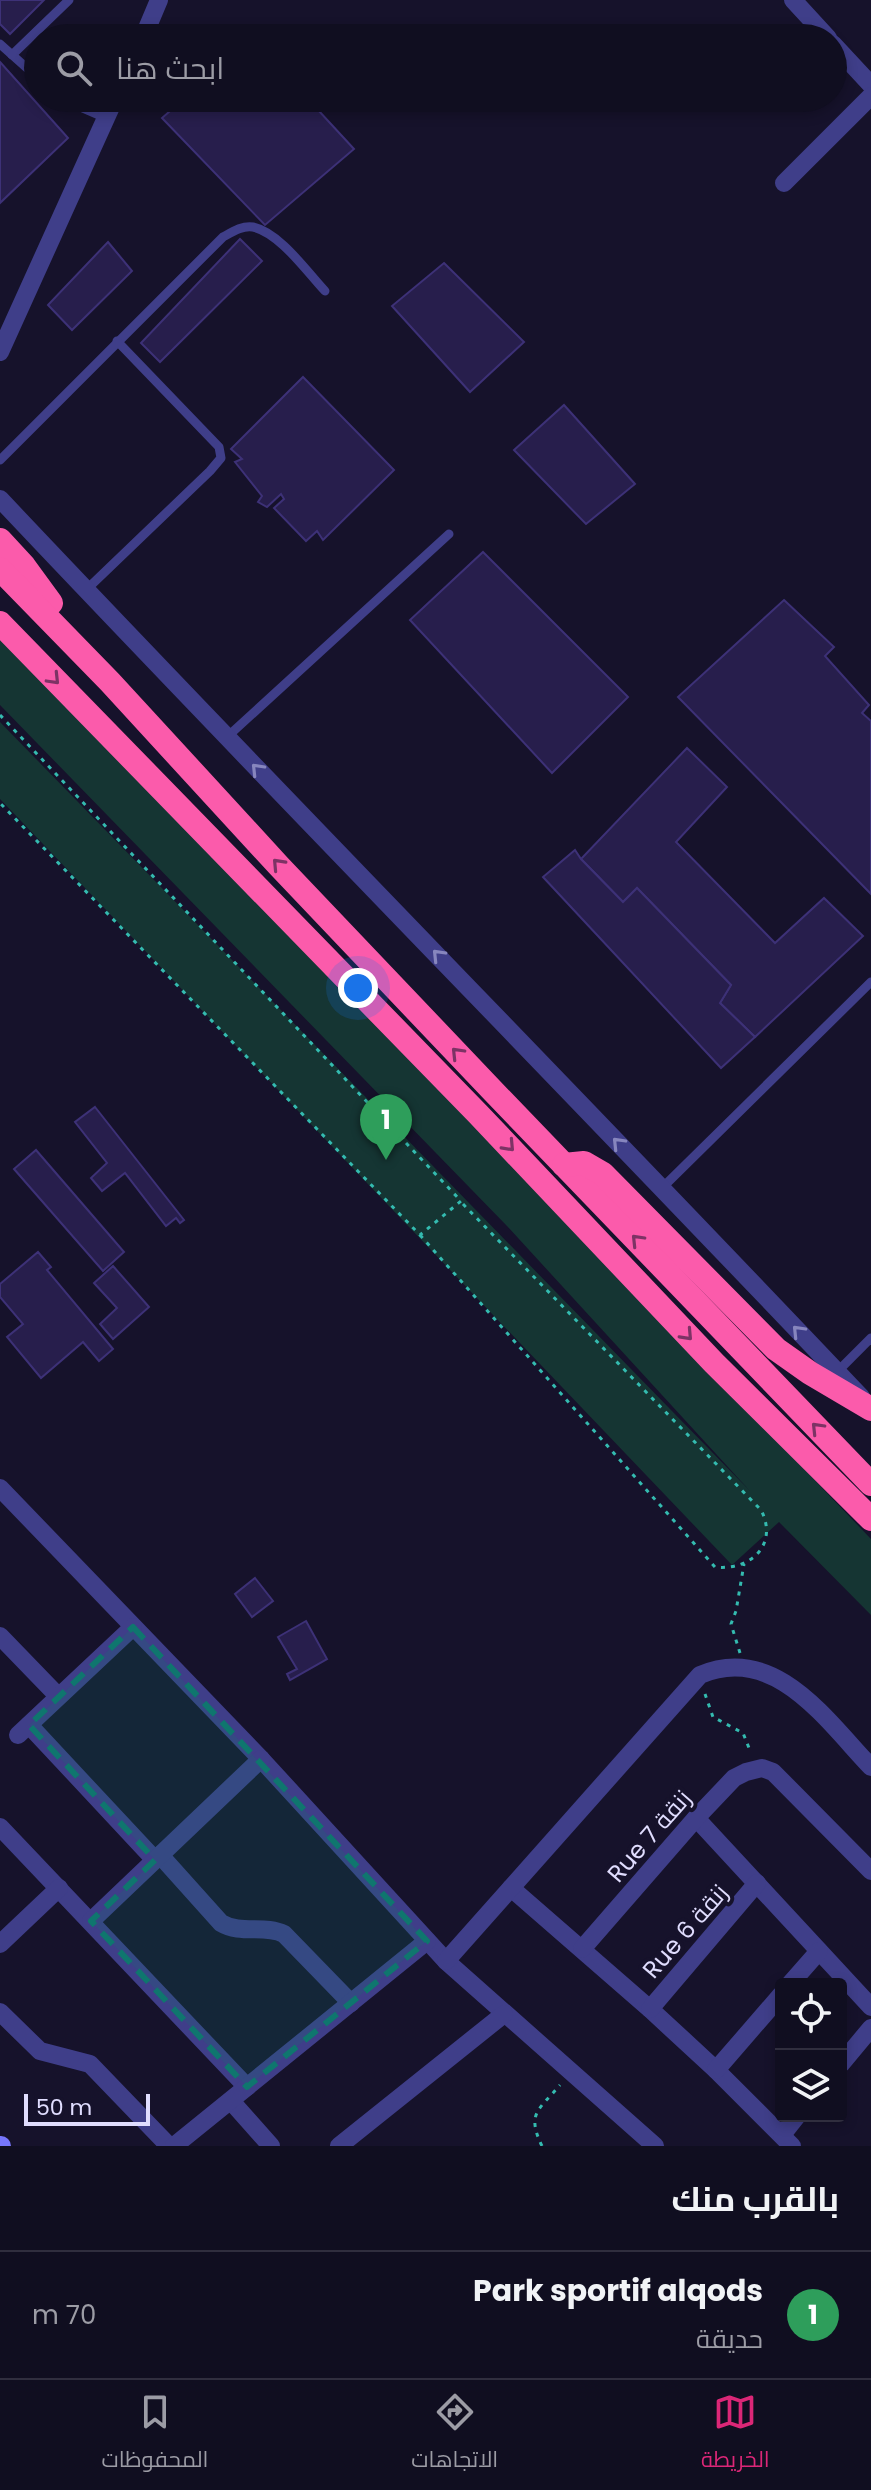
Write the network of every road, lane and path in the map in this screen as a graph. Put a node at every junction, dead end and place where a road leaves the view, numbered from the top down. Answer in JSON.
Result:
{"nodes":[{"id":1,"x":69,"y":0,"type":"edge"},
{"id":2,"x":793,"y":0,"type":"edge"},
{"id":3,"x":44,"y":24,"type":"edge"},
{"id":4,"x":815,"y":24,"type":"edge"},
{"id":5,"x":24,"y":43,"type":"edge"},
{"id":6,"x":0,"y":44,"type":"edge"},
{"id":7,"x":12,"y":55,"type":"junction"},
{"id":8,"x":847,"y":59,"type":"edge"},
{"id":9,"x":24,"y":66,"type":"edge"},
{"id":10,"x":871,"y":85,"type":"edge"},
{"id":11,"x":871,"y":96,"type":"edge"},
{"id":12,"x":92,"y":112,"type":"edge"},
{"id":13,"x":109,"y":112,"type":"edge"},
{"id":14,"x":106,"y":118,"type":"junction"},
{"id":15,"x":784,"y":183,"type":"dead end"},
{"id":16,"x":325,"y":291,"type":"dead end"},
{"id":17,"x":117,"y":341,"type":"junction"},
{"id":18,"x":0,"y":352,"type":"edge"},
{"id":19,"x":0,"y":460,"type":"edge"},
{"id":20,"x":0,"y":499,"type":"edge"},
{"id":21,"x":449,"y":534,"type":"dead end"},
{"id":22,"x":0,"y":540,"type":"edge"},
{"id":23,"x":0,"y":569,"type":"edge"},
{"id":24,"x":86,"y":590,"type":"junction"},
{"id":25,"x":0,"y":623,"type":"edge"},
{"id":26,"x":110,"y":682,"type":"junction"},
{"id":27,"x":0,"y":715,"type":"edge"},
{"id":28,"x":227,"y":738,"type":"junction"},
{"id":29,"x":0,"y":803,"type":"edge"},
{"id":30,"x":871,"y":982,"type":"edge"},
{"id":31,"x":564,"y":1165,"type":"junction"},
{"id":32,"x":661,"y":1189,"type":"junction"},
{"id":33,"x":461,"y":1201,"type":"junction"},
{"id":34,"x":420,"y":1235,"type":"junction"},
{"id":35,"x":871,"y":1338,"type":"edge"},
{"id":36,"x":837,"y":1372,"type":"junction"},
{"id":37,"x":871,"y":1408,"type":"edge"},
{"id":38,"x":871,"y":1484,"type":"edge"},
{"id":39,"x":3,"y":1496,"type":"edge"},
{"id":40,"x":871,"y":1519,"type":"edge"},
{"id":41,"x":744,"y":1564,"type":"junction"},
{"id":42,"x":133,"y":1627,"type":"junction"},
{"id":43,"x":0,"y":1636,"type":"edge"},
{"id":44,"x":746,"y":1668,"type":"junction"},
{"id":45,"x":700,"y":1675,"type":"junction"},
{"id":46,"x":58,"y":1696,"type":"junction"},
{"id":47,"x":261,"y":1759,"type":"junction"},
{"id":48,"x":871,"y":1767,"type":"edge"},
{"id":49,"x":758,"y":1769,"type":"junction"},
{"id":50,"x":696,"y":1818,"type":"junction"},
{"id":51,"x":0,"y":1827,"type":"edge"},
{"id":52,"x":158,"y":1858,"type":"junction"},
{"id":53,"x":871,"y":1871,"type":"edge"},
{"id":54,"x":757,"y":1883,"type":"junction"},
{"id":55,"x":59,"y":1888,"type":"junction"},
{"id":56,"x":511,"y":1888,"type":"junction"},
{"id":57,"x":91,"y":1921,"type":"junction"},
{"id":58,"x":427,"y":1941,"type":"junction"},
{"id":59,"x":0,"y":1944,"type":"edge"},
{"id":60,"x":582,"y":1949,"type":"junction"},
{"id":61,"x":819,"y":1951,"type":"junction"},
{"id":62,"x":446,"y":1961,"type":"junction"},
{"id":63,"x":795,"y":1978,"type":"edge"},
{"id":64,"x":775,"y":2002,"type":"edge"},
{"id":65,"x":351,"y":2003,"type":"junction"},
{"id":66,"x":871,"y":2007,"type":"edge"},
{"id":67,"x":650,"y":2009,"type":"junction"},
{"id":68,"x":0,"y":2012,"type":"edge"},
{"id":69,"x":504,"y":2014,"type":"junction"},
{"id":70,"x":871,"y":2028,"type":"edge"},
{"id":71,"x":847,"y":2057,"type":"edge"},
{"id":72,"x":716,"y":2070,"type":"junction"},
{"id":73,"x":570,"y":2073,"type":"junction"},
{"id":74,"x":247,"y":2087,"type":"junction"},
{"id":75,"x":231,"y":2101,"type":"junction"},
{"id":76,"x":787,"y":2140,"type":"edge"},
{"id":77,"x":171,"y":2146,"type":"edge"},
{"id":78,"x":271,"y":2146,"type":"edge"},
{"id":79,"x":339,"y":2146,"type":"edge"},
{"id":80,"x":542,"y":2146,"type":"edge"},
{"id":81,"x":655,"y":2146,"type":"edge"}],
"edges":[{"from":1,"to":3,"type":"lane"},
{"from":2,"to":4,"type":"street"},
{"from":5,"to":7,"type":"lane"},
{"from":6,"to":7,"type":"lane"},
{"from":7,"to":9,"type":"lane"},
{"from":8,"to":10,"type":"street"},
{"from":11,"to":15,"type":"street"},
{"from":12,"to":14,"type":"lane"},
{"from":13,"to":14,"type":"street"},
{"from":14,"to":18,"type":"street"},
{"from":16,"to":17,"type":"lane"},
{"from":17,"to":19,"type":"lane"},
{"from":17,"to":24,"type":"lane"},
{"from":20,"to":24,"type":"street"},
{"from":21,"to":28,"type":"lane"},
{"from":22,"to":26,"type":"highway"},
{"from":23,"to":26,"type":"highway"},
{"from":24,"to":28,"type":"street"},
{"from":25,"to":40,"type":"highway","one_way":true},
{"from":31,"to":26,"type":"highway","one_way":true},
{"from":27,"to":33,"type":"path"},
{"from":32,"to":28,"type":"street","one_way":true},
{"from":29,"to":34,"type":"path"},
{"from":30,"to":32,"type":"lane"},
{"from":31,"to":37,"type":"highway"},
{"from":38,"to":31,"type":"highway","one_way":true},
{"from":36,"to":32,"type":"street","one_way":true},
{"from":33,"to":34,"type":"path"},
{"from":33,"to":41,"type":"path"},
{"from":34,"to":41,"type":"path"},
{"from":35,"to":36,"type":"lane"},
{"from":36,"to":37,"type":"street"},
{"from":39,"to":42,"type":"street"},
{"from":41,"to":44,"type":"path"},
{"from":42,"to":46,"type":"street"},
{"from":42,"to":47,"type":"street"},
{"from":43,"to":46,"type":"street"},
{"from":44,"to":45,"type":"street"},
{"from":44,"to":48,"type":"street"},
{"from":45,"to":49,"type":"path"},
{"from":45,"to":56,"type":"street"},
{"from":46,"to":52,"type":"street"},
{"from":47,"to":52,"type":"street"},
{"from":47,"to":58,"type":"street"},
{"from":49,"to":50,"type":"street","name":"Rue 7 زنقة"},
{"from":49,"to":53,"type":"street"},
{"from":50,"to":54,"type":"street"},
{"from":50,"to":60,"type":"street","name":"Rue 7 زنقة"},
{"from":51,"to":55,"type":"street"},
{"from":52,"to":57,"type":"street"},
{"from":52,"to":65,"type":"street"},
{"from":54,"to":61,"type":"street"},
{"from":54,"to":67,"type":"street","name":"Rue 6 زنقة"},
{"from":55,"to":57,"type":"street"},
{"from":55,"to":59,"type":"street"},
{"from":56,"to":60,"type":"street"},
{"from":56,"to":62,"type":"street"},
{"from":57,"to":74,"type":"street"},
{"from":58,"to":62,"type":"street"},
{"from":58,"to":65,"type":"street"},
{"from":60,"to":67,"type":"street"},
{"from":61,"to":63,"type":"street"},
{"from":61,"to":66,"type":"street"},
{"from":62,"to":69,"type":"street"},
{"from":64,"to":72,"type":"street"},
{"from":65,"to":74,"type":"street"},
{"from":67,"to":72,"type":"street"},
{"from":68,"to":77,"type":"street"},
{"from":69,"to":73,"type":"street"},
{"from":69,"to":79,"type":"street"},
{"from":70,"to":71,"type":"street"},
{"from":72,"to":76,"type":"street"},
{"from":73,"to":80,"type":"path"},
{"from":73,"to":81,"type":"street"},
{"from":74,"to":75,"type":"street"},
{"from":75,"to":77,"type":"street"},
{"from":75,"to":78,"type":"street"}]}
